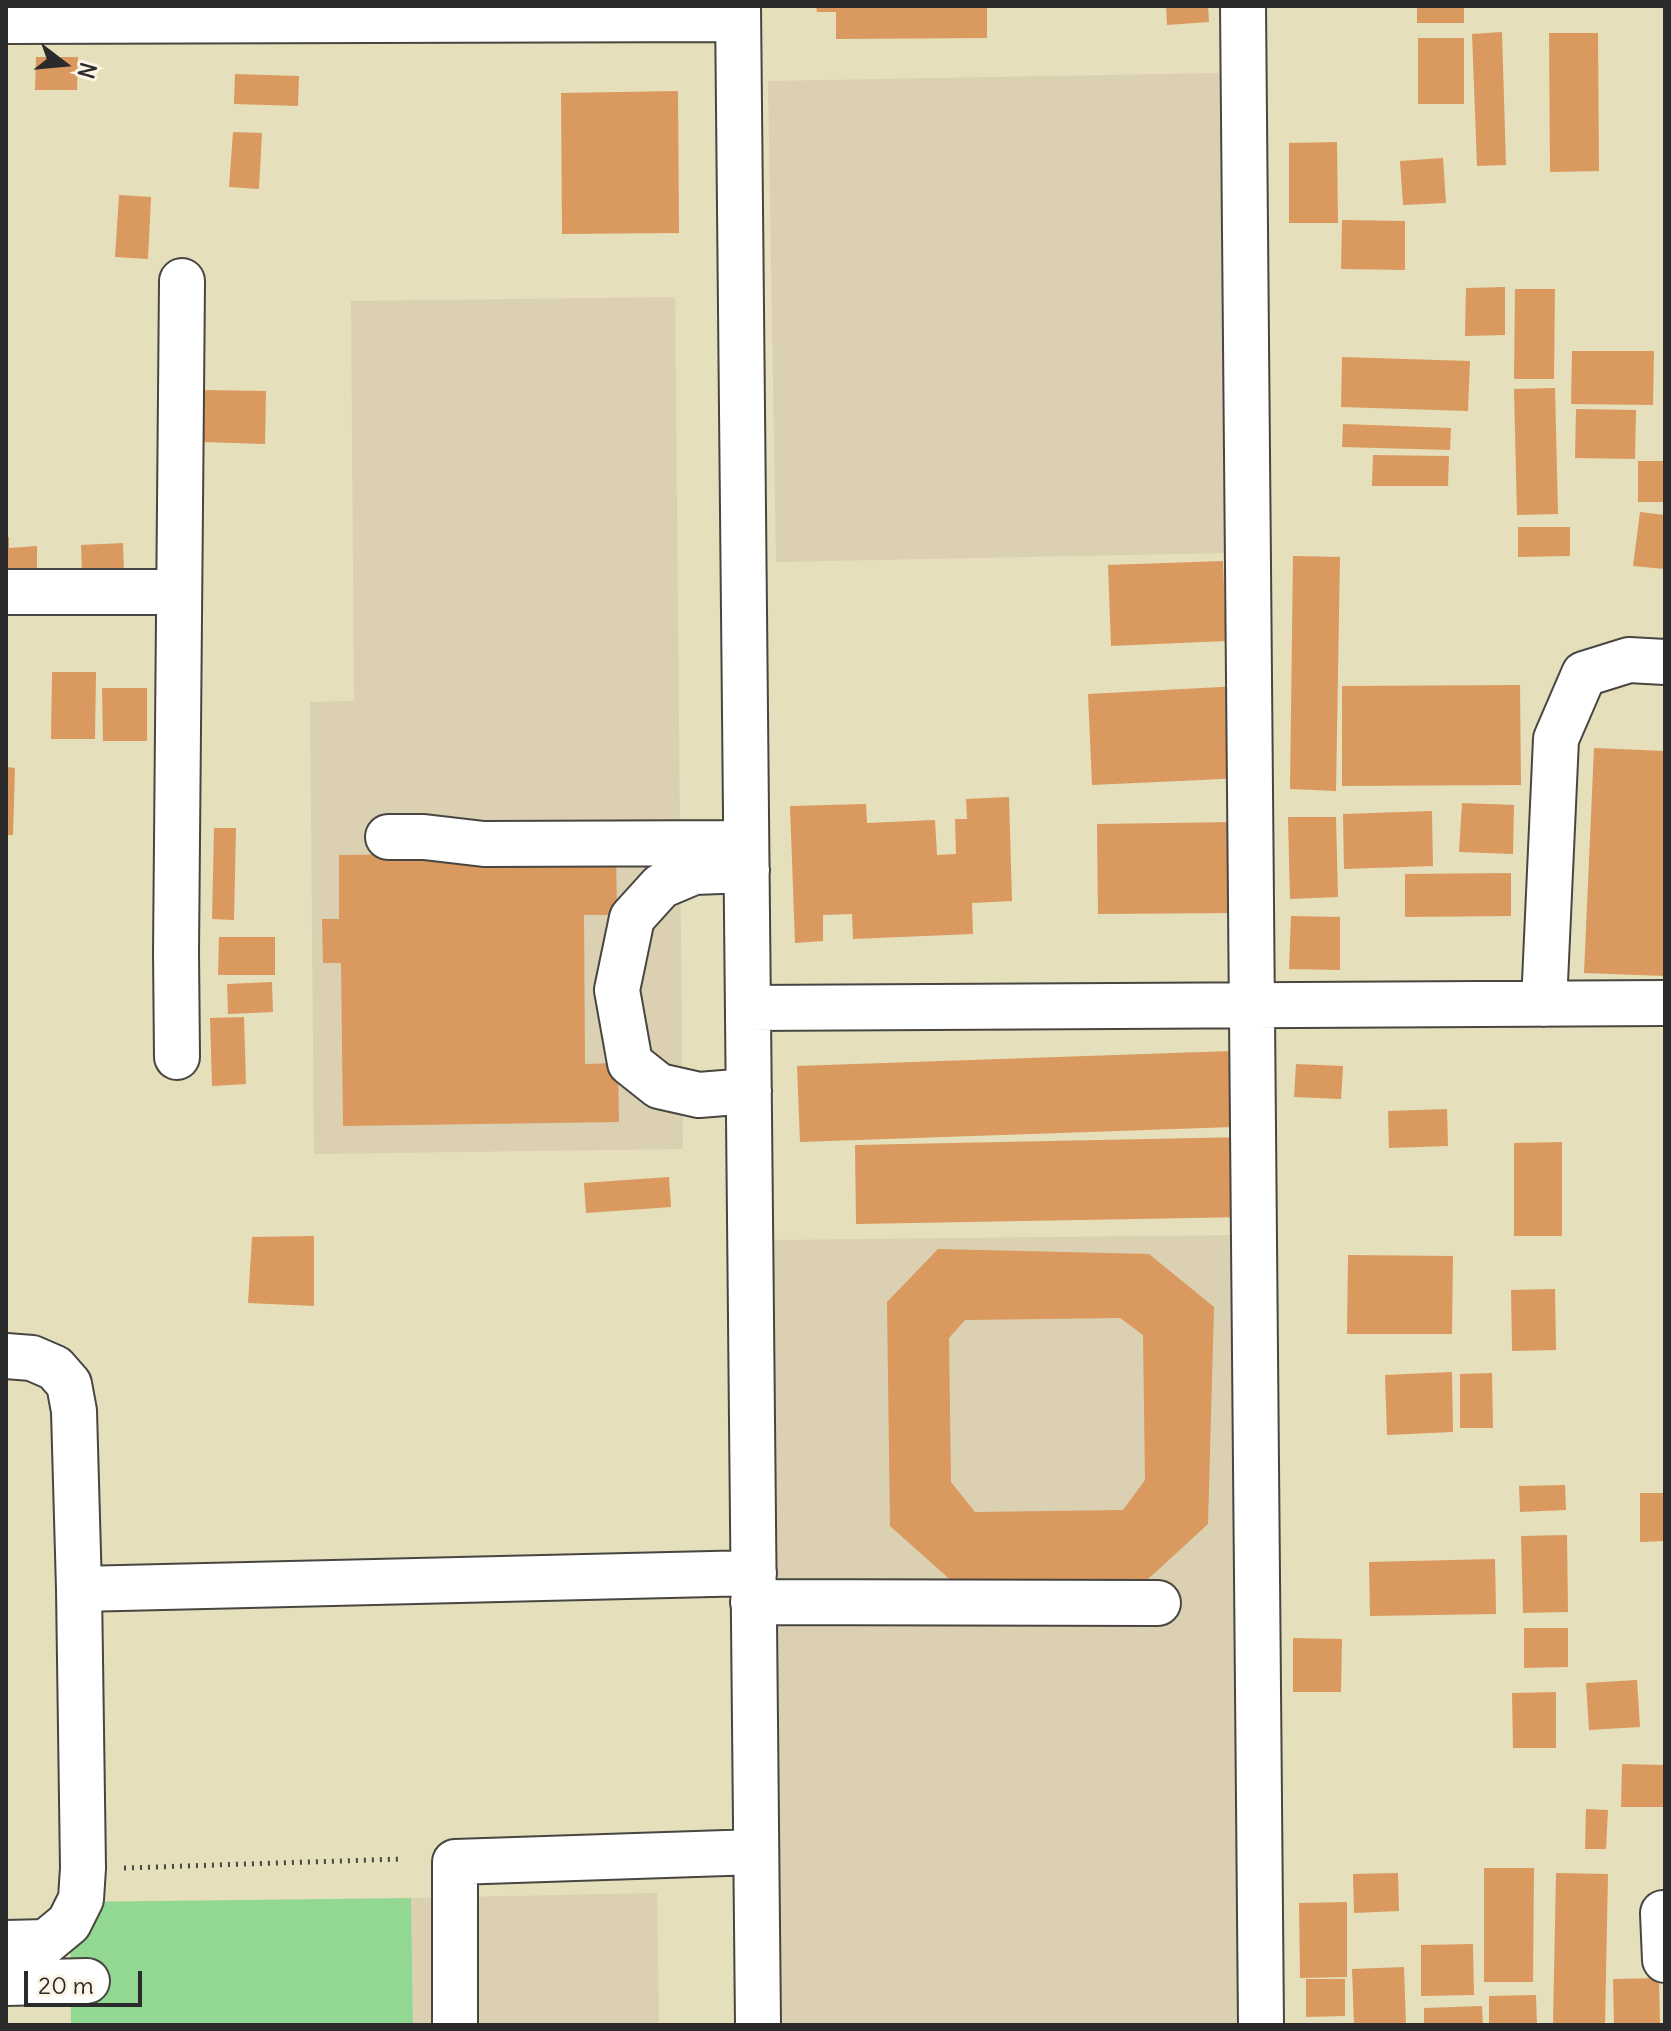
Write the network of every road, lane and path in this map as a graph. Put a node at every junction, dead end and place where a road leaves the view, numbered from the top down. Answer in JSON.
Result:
{"nodes":[{"id":1,"x":1243,"y":6,"type":"edge"},
{"id":2,"x":547,"y":12,"type":"edge"},
{"id":3,"x":738,"y":12,"type":"edge"},
{"id":4,"x":53,"y":13,"type":"edge"},
{"id":5,"x":232,"y":13,"type":"edge"},
{"id":6,"x":6,"y":21,"type":"edge"},
{"id":7,"x":182,"y":281,"type":"dead end"},
{"id":8,"x":6,"y":592,"type":"edge"},
{"id":9,"x":179,"y":592,"type":"junction"},
{"id":10,"x":1665,"y":662,"type":"edge"},
{"id":11,"x":388,"y":837,"type":"dead end"},
{"id":12,"x":747,"y":856,"type":"junction"},
{"id":13,"x":1665,"y":1003,"type":"edge"},
{"id":14,"x":1544,"y":1004,"type":"junction"},
{"id":15,"x":1252,"y":1005,"type":"junction"},
{"id":16,"x":748,"y":1008,"type":"junction"},
{"id":17,"x":177,"y":1057,"type":"dead end"},
{"id":18,"x":749,"y":1091,"type":"junction"},
{"id":19,"x":6,"y":1356,"type":"edge"},
{"id":20,"x":754,"y":1587,"type":"junction"},
{"id":21,"x":79,"y":1589,"type":"junction"},
{"id":22,"x":1158,"y":1603,"type":"dead end"},
{"id":23,"x":756,"y":1852,"type":"junction"},
{"id":24,"x":400,"y":1859,"type":"dead end"},
{"id":25,"x":116,"y":1868,"type":"dead end"},
{"id":26,"x":1663,"y":1913,"type":"edge"},
{"id":27,"x":6,"y":1943,"type":"edge"},
{"id":28,"x":1665,"y":1960,"type":"edge"},
{"id":29,"x":87,"y":1981,"type":"dead end"},
{"id":30,"x":6,"y":1983,"type":"edge"},
{"id":31,"x":455,"y":2025,"type":"edge"},
{"id":32,"x":758,"y":2025,"type":"edge"},
{"id":33,"x":1261,"y":2025,"type":"edge"}],
"edges":[{"from":1,"to":15,"type":"street"},
{"from":2,"to":3,"type":"street"},
{"from":2,"to":5,"type":"street"},
{"from":3,"to":12,"type":"street"},
{"from":4,"to":5,"type":"street"},
{"from":4,"to":6,"type":"street"},
{"from":7,"to":9,"type":"street"},
{"from":8,"to":9,"type":"street"},
{"from":9,"to":17,"type":"street"},
{"from":10,"to":14,"type":"street"},
{"from":11,"to":12,"type":"street"},
{"from":12,"to":16,"type":"street"},
{"from":12,"to":18,"type":"street"},
{"from":13,"to":14,"type":"street"},
{"from":14,"to":15,"type":"street"},
{"from":15,"to":16,"type":"street"},
{"from":15,"to":33,"type":"street"},
{"from":16,"to":18,"type":"street"},
{"from":18,"to":20,"type":"street"},
{"from":19,"to":21,"type":"street"},
{"from":20,"to":21,"type":"street"},
{"from":20,"to":22,"type":"street"},
{"from":20,"to":23,"type":"street"},
{"from":21,"to":27,"type":"street"},
{"from":23,"to":31,"type":"street"},
{"from":23,"to":32,"type":"street"},
{"from":24,"to":25,"type":"path"},
{"from":26,"to":28,"type":"street"},
{"from":29,"to":30,"type":"street"}]}
